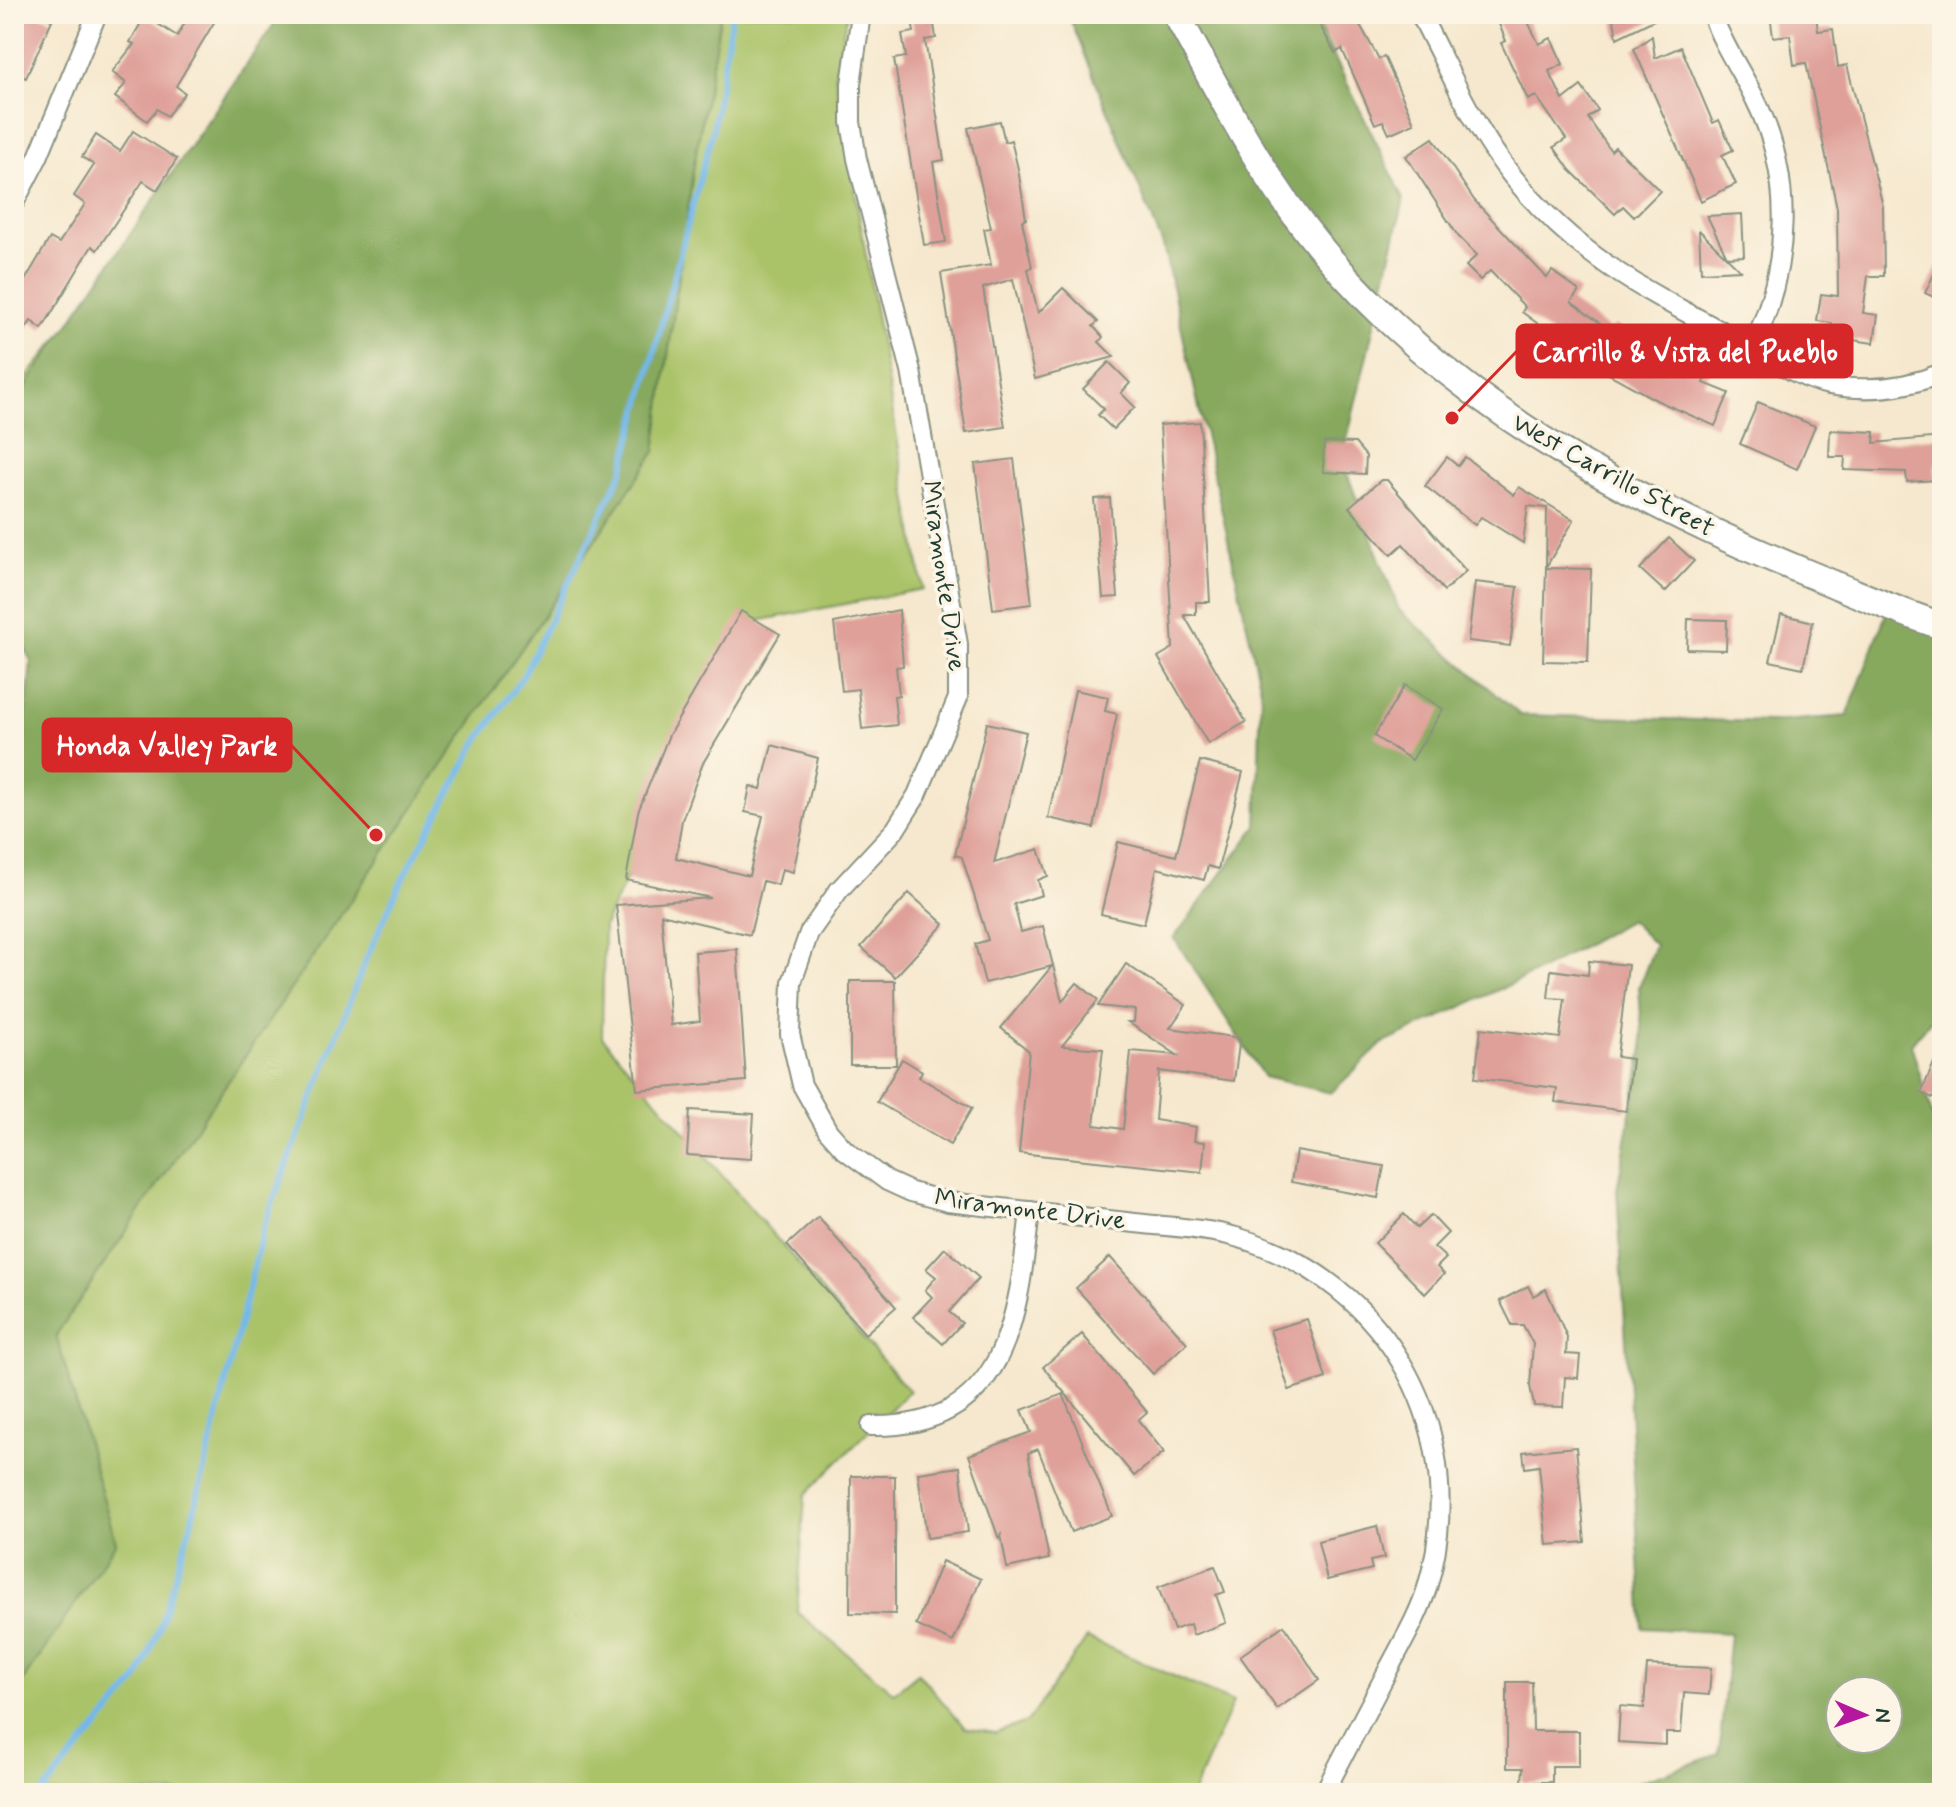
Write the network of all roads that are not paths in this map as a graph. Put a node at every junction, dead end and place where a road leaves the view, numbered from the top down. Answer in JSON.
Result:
{"nodes":[{"id":1,"x":97,"y":14,"type":"edge"},
{"id":2,"x":861,"y":14,"type":"edge"},
{"id":3,"x":1176,"y":14,"type":"edge"},
{"id":4,"x":1420,"y":14,"type":"edge"},
{"id":5,"x":1712,"y":14,"type":"edge"},
{"id":6,"x":14,"y":203,"type":"edge"},
{"id":7,"x":1752,"y":348,"type":"junction"},
{"id":8,"x":1942,"y":373,"type":"edge"},
{"id":9,"x":1942,"y":626,"type":"edge"},
{"id":10,"x":1030,"y":1211,"type":"junction"},
{"id":11,"x":871,"y":1426,"type":"dead end"},
{"id":12,"x":1324,"y":1793,"type":"edge"}],
"edges":[{"from":1,"to":6,"type":"street"},
{"from":2,"to":10,"type":"street","name":"Miramonte Drive"},
{"from":3,"to":9,"type":"main road","name":"West Carrillo Street"},
{"from":4,"to":7,"type":"street"},
{"from":5,"to":7,"type":"street"},
{"from":7,"to":8,"type":"street"},
{"from":10,"to":11,"type":"street"},
{"from":10,"to":12,"type":"street","name":"Miramonte Drive"}]}
